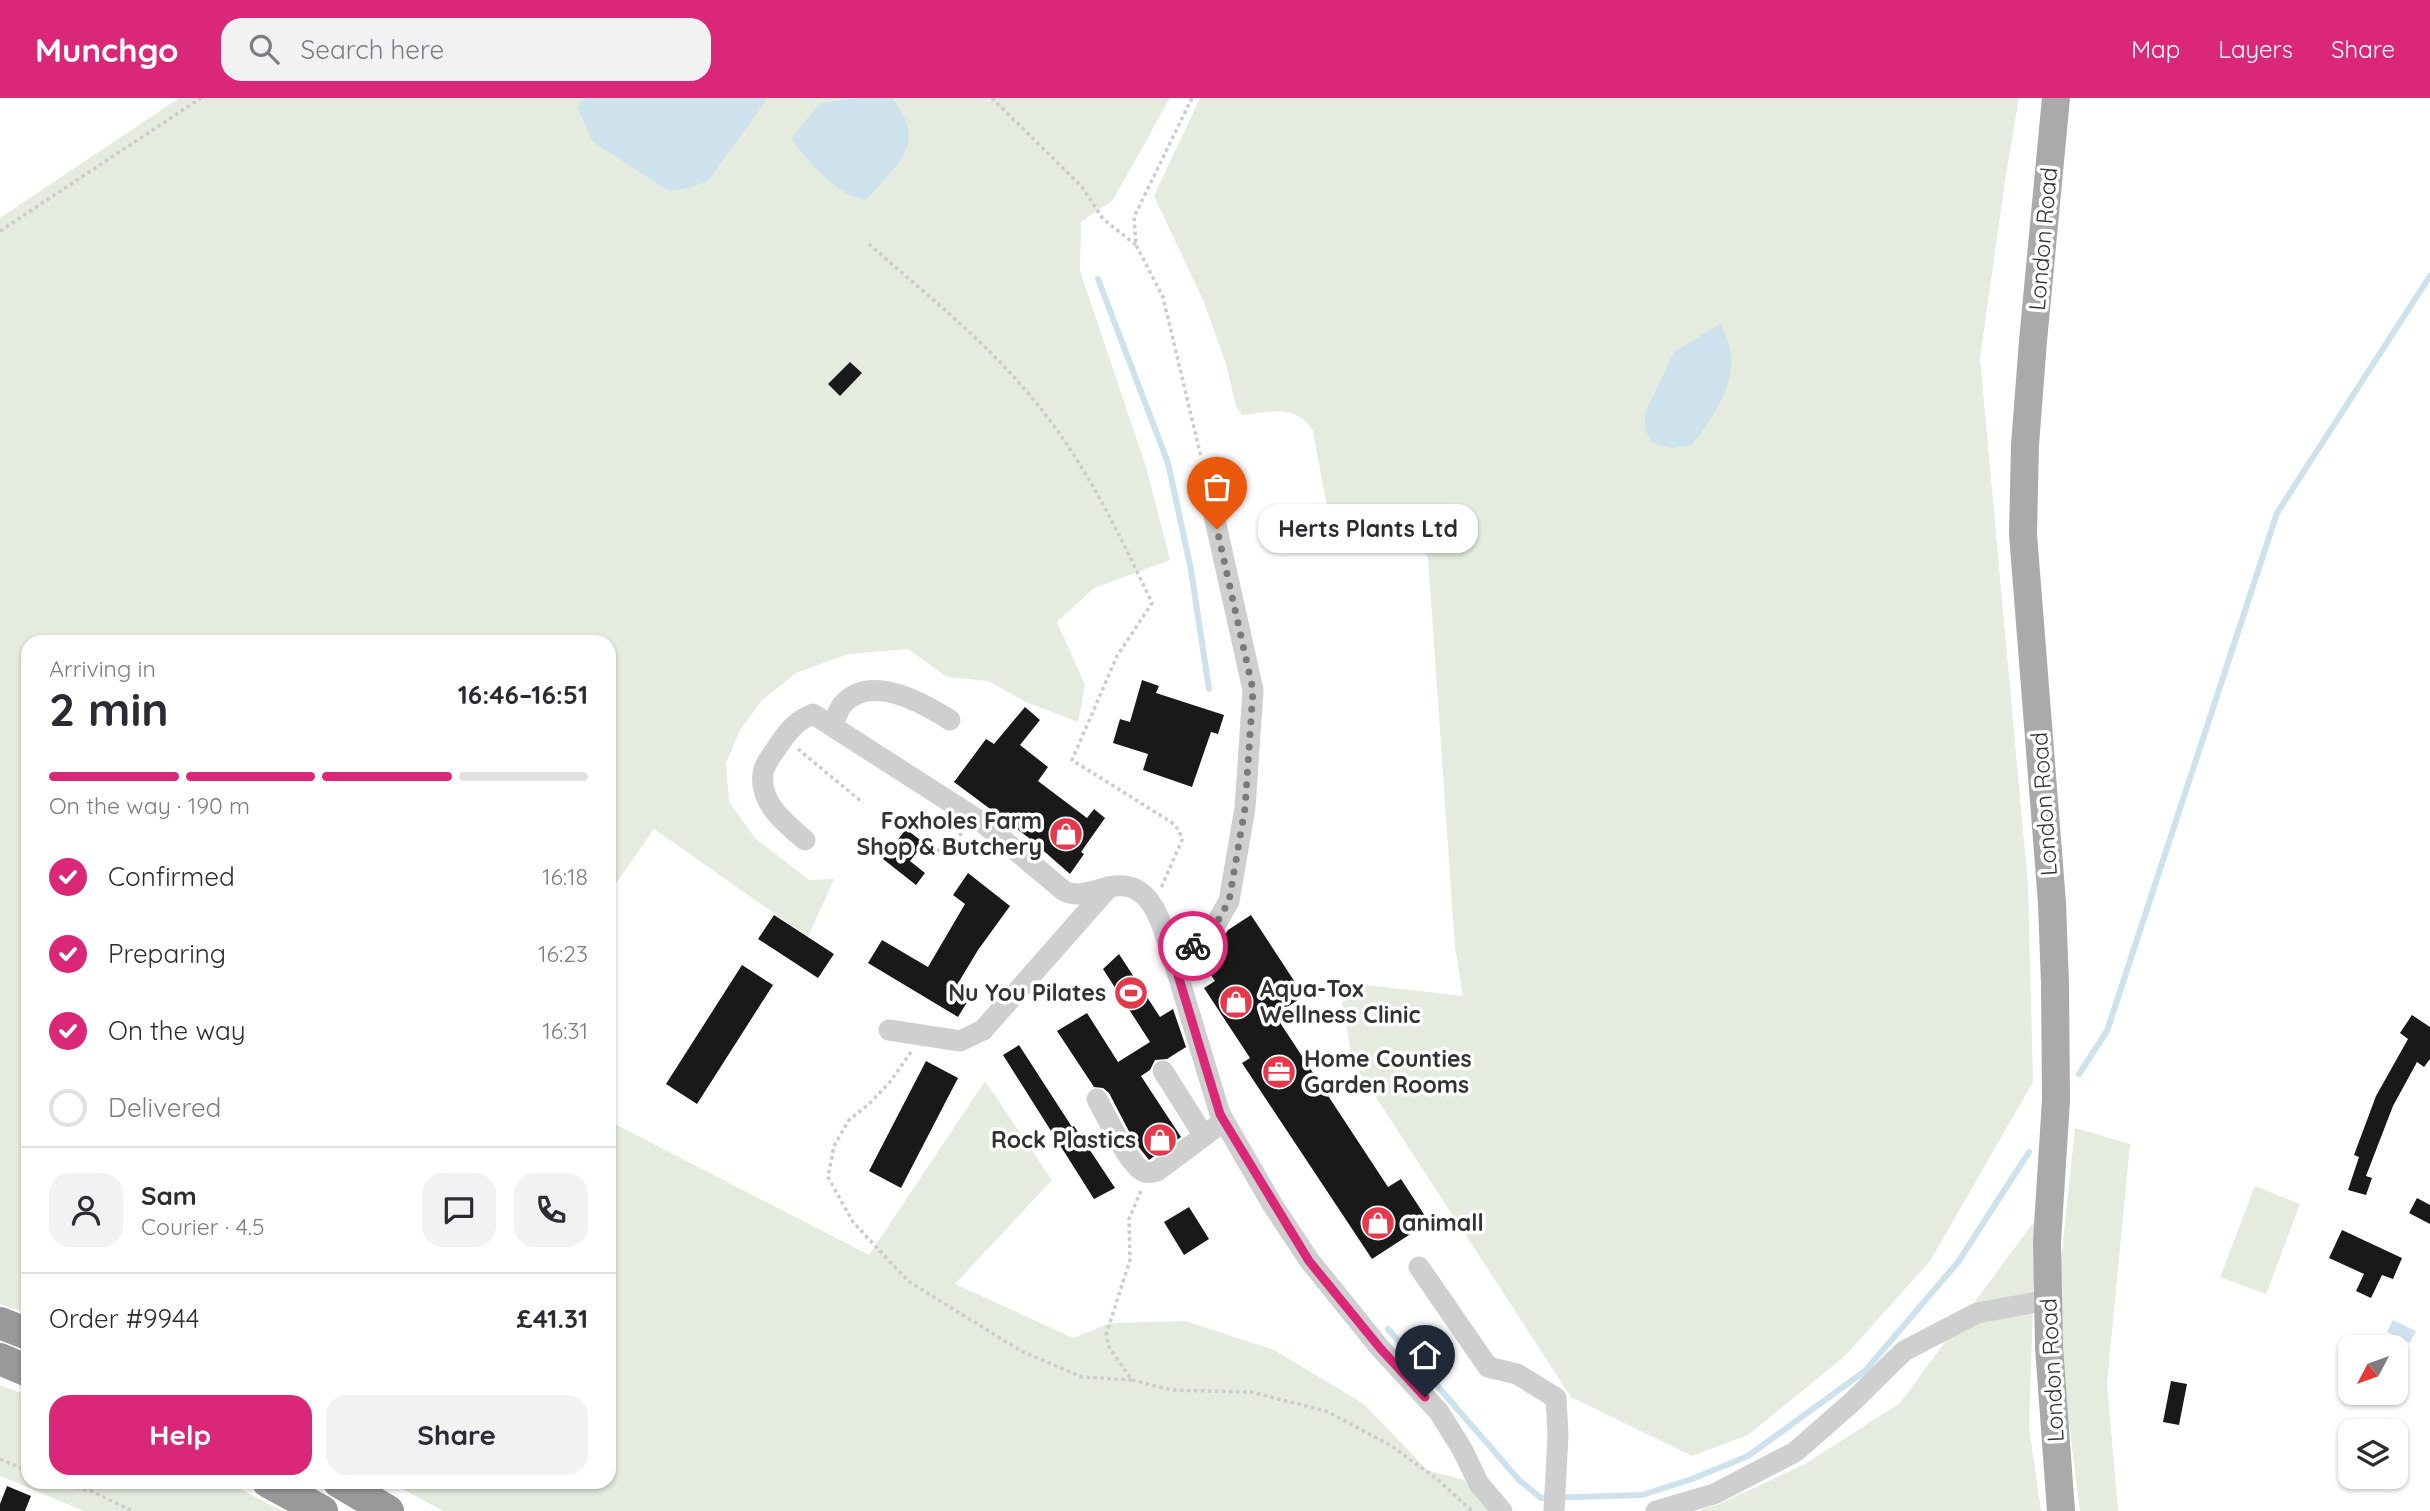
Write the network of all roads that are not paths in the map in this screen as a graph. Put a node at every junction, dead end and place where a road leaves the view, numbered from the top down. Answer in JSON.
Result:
{"nodes":[{"id":1,"x":2056,"y":98,"type":"edge"},
{"id":2,"x":1205,"y":475,"type":"road end"},
{"id":3,"x":950,"y":720,"type":"dead end"},
{"id":4,"x":832,"y":724,"type":"junction"},
{"id":5,"x":805,"y":840,"type":"dead end"},
{"id":6,"x":1110,"y":886,"type":"junction"},
{"id":7,"x":1174,"y":962,"type":"junction"},
{"id":8,"x":890,"y":1030,"type":"dead end"},
{"id":9,"x":1163,"y":1072,"type":"dead end"},
{"id":10,"x":1097,"y":1099,"type":"dead end"},
{"id":11,"x":1224,"y":1121,"type":"junction"},
{"id":12,"x":1204,"y":1136,"type":"junction"},
{"id":13,"x":1419,"y":1267,"type":"dead end"},
{"id":14,"x":2048,"y":1300,"type":"junction"},
{"id":15,"x":0,"y":1323,"type":"edge"},
{"id":16,"x":21,"y":1331,"type":"edge"},
{"id":17,"x":0,"y":1359,"type":"edge"},
{"id":18,"x":21,"y":1368,"type":"edge"},
{"id":19,"x":281,"y":1489,"type":"edge"},
{"id":20,"x":351,"y":1489,"type":"edge"},
{"id":21,"x":322,"y":1511,"type":"edge"},
{"id":22,"x":388,"y":1511,"type":"edge"},
{"id":23,"x":1502,"y":1511,"type":"edge"},
{"id":24,"x":1554,"y":1511,"type":"edge"},
{"id":25,"x":1656,"y":1511,"type":"edge"},
{"id":26,"x":2061,"y":1511,"type":"edge"}],
"edges":[{"from":1,"to":14,"type":"main road","name":"London Road"},
{"from":2,"to":7,"type":"lane"},
{"from":3,"to":4,"type":"lane"},
{"from":4,"to":5,"type":"lane"},
{"from":4,"to":6,"type":"lane"},
{"from":6,"to":7,"type":"lane"},
{"from":6,"to":8,"type":"lane"},
{"from":7,"to":11,"type":"lane"},
{"from":9,"to":12,"type":"lane"},
{"from":10,"to":12,"type":"lane"},
{"from":11,"to":12,"type":"lane"},
{"from":11,"to":23,"type":"lane"},
{"from":13,"to":24,"type":"lane"},
{"from":14,"to":25,"type":"lane"},
{"from":14,"to":26,"type":"main road","name":"London Road"},
{"from":15,"to":16,"type":"highway"},
{"from":17,"to":18,"type":"highway"},
{"from":19,"to":21,"type":"highway"},
{"from":20,"to":22,"type":"highway"}]}
